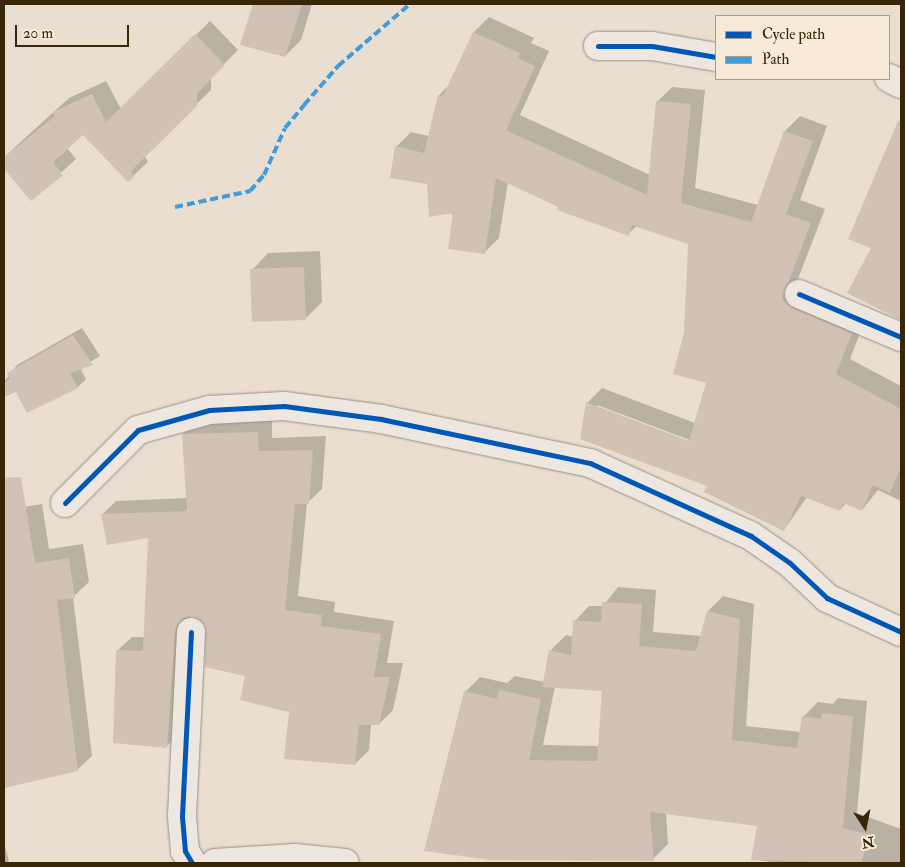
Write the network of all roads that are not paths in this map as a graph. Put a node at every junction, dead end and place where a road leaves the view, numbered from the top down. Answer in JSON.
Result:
{"nodes":[{"id":1,"x":598,"y":46,"type":"dead end"},
{"id":2,"x":715,"y":57,"type":"edge"},
{"id":3,"x":799,"y":294,"type":"dead end"},
{"id":4,"x":901,"y":338,"type":"edge"},
{"id":5,"x":65,"y":503,"type":"dead end"},
{"id":6,"x":191,"y":632,"type":"dead end"},
{"id":7,"x":901,"y":632,"type":"edge"},
{"id":8,"x":192,"y":863,"type":"edge"},
{"id":9,"x":215,"y":863,"type":"edge"},
{"id":10,"x":345,"y":863,"type":"edge"}],
"edges":[{"from":1,"to":2,"type":"street"},
{"from":3,"to":4,"type":"street"},
{"from":5,"to":7,"type":"street"},
{"from":6,"to":8,"type":"street"},
{"from":9,"to":10,"type":"street"}]}
